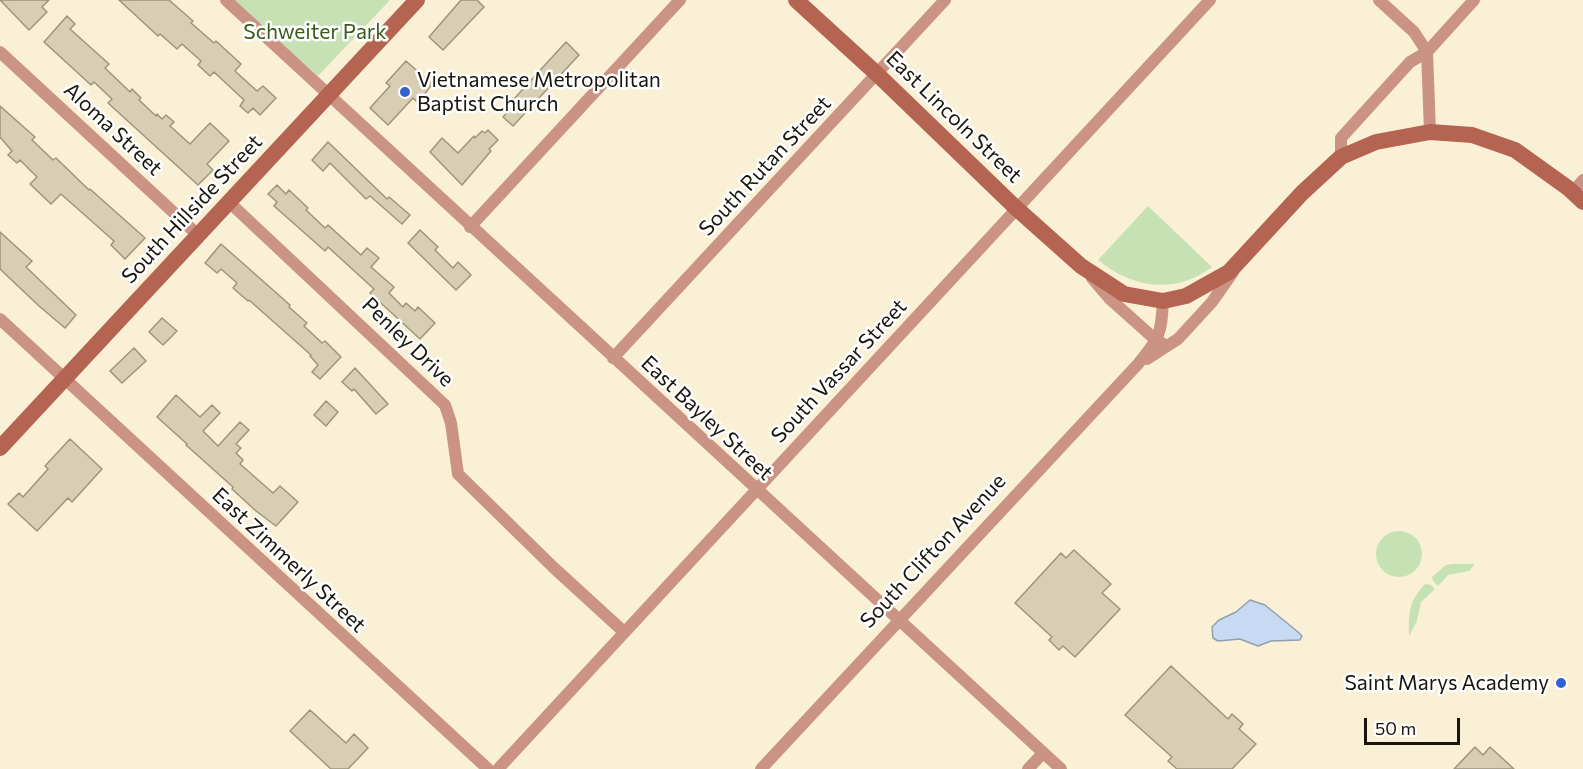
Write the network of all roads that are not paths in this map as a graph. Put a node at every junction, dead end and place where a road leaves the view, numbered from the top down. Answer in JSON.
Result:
{"nodes":[{"id":1,"x":226,"y":0,"type":"edge"},
{"id":2,"x":417,"y":0,"type":"edge"},
{"id":3,"x":680,"y":0,"type":"edge"},
{"id":4,"x":796,"y":0,"type":"edge"},
{"id":5,"x":945,"y":0,"type":"edge"},
{"id":6,"x":1210,"y":0,"type":"edge"},
{"id":7,"x":1379,"y":0,"type":"edge"},
{"id":8,"x":1474,"y":0,"type":"edge"},
{"id":9,"x":0,"y":52,"type":"edge"},
{"id":10,"x":1427,"y":52,"type":"junction"},
{"id":11,"x":877,"y":74,"type":"junction"},
{"id":12,"x":328,"y":95,"type":"junction"},
{"id":13,"x":1430,"y":132,"type":"junction"},
{"id":14,"x":1341,"y":157,"type":"junction"},
{"id":15,"x":1580,"y":192,"type":"edge"},
{"id":16,"x":230,"y":202,"type":"junction"},
{"id":17,"x":1016,"y":208,"type":"junction"},
{"id":18,"x":470,"y":227,"type":"junction"},
{"id":19,"x":198,"y":235,"type":"junction"},
{"id":20,"x":1245,"y":255,"type":"junction"},
{"id":21,"x":1081,"y":266,"type":"junction"},
{"id":22,"x":1163,"y":301,"type":"junction"},
{"id":23,"x":0,"y":319,"type":"edge"},
{"id":24,"x":1163,"y":343,"type":"junction"},
{"id":25,"x":613,"y":358,"type":"junction"},
{"id":26,"x":65,"y":379,"type":"junction"},
{"id":27,"x":0,"y":448,"type":"edge"},
{"id":28,"x":756,"y":490,"type":"junction"},
{"id":29,"x":898,"y":621,"type":"junction"},
{"id":30,"x":624,"y":632,"type":"junction"},
{"id":31,"x":1043,"y":753,"type":"junction"},
{"id":32,"x":488,"y":769,"type":"edge"},
{"id":33,"x":498,"y":769,"type":"edge"},
{"id":34,"x":761,"y":769,"type":"edge"},
{"id":35,"x":1028,"y":769,"type":"edge"},
{"id":36,"x":1061,"y":769,"type":"edge"}],
"edges":[{"from":1,"to":12,"type":"street","name":"East Bayley Street"},
{"from":2,"to":12,"type":"street","name":"South Hillside Street"},
{"from":3,"to":18,"type":"street"},
{"from":4,"to":11,"type":"street","name":"East Lincoln Street"},
{"from":5,"to":11,"type":"street","name":"South Rutan Street"},
{"from":6,"to":17,"type":"street","name":"South Vassar Street"},
{"from":7,"to":10,"type":"street"},
{"from":8,"to":10,"type":"street"},
{"from":9,"to":19,"type":"street","name":"Aloma Street"},
{"from":10,"to":13,"type":"street"},
{"from":10,"to":14,"type":"street"},
{"from":11,"to":17,"type":"street","name":"East Lincoln Street"},
{"from":11,"to":25,"type":"street","name":"South Rutan Street"},
{"from":12,"to":16,"type":"street","name":"South Hillside Street"},
{"from":12,"to":18,"type":"street","name":"East Bayley Street"},
{"from":13,"to":14,"type":"street","name":"South Clifton Avenue"},
{"from":13,"to":15,"type":"street","name":"South Clifton Avenue"},
{"from":14,"to":20,"type":"street","name":"South Clifton Avenue"},
{"from":16,"to":19,"type":"street","name":"South Hillside Street"},
{"from":16,"to":30,"type":"street","name":"Penley Drive"},
{"from":17,"to":21,"type":"street","name":"East Lincoln Street"},
{"from":17,"to":28,"type":"street","name":"South Vassar Street"},
{"from":18,"to":25,"type":"street","name":"East Bayley Street"},
{"from":19,"to":26,"type":"street","name":"South Hillside Street"},
{"from":20,"to":22,"type":"street","name":"South Clifton Avenue"},
{"from":20,"to":24,"type":"street","name":"South Clifton Avenue"},
{"from":21,"to":22,"type":"street","name":"East Lincoln Street"},
{"from":21,"to":24,"type":"street","name":"East Lincoln Street"},
{"from":22,"to":24,"type":"street","name":"South Clifton Avenue"},
{"from":23,"to":26,"type":"street","name":"East Zimmerly Street"},
{"from":24,"to":29,"type":"street","name":"South Clifton Avenue"},
{"from":25,"to":28,"type":"street","name":"East Bayley Street"},
{"from":26,"to":27,"type":"street","name":"South Hillside Street"},
{"from":26,"to":32,"type":"street","name":"East Zimmerly Street"},
{"from":28,"to":29,"type":"street","name":"East Bayley Street"},
{"from":28,"to":30,"type":"street","name":"South Vassar Street"},
{"from":29,"to":31,"type":"street","name":"East Bayley Street"},
{"from":29,"to":34,"type":"street","name":"South Clifton Avenue"},
{"from":30,"to":33,"type":"street","name":"South Vassar Street"},
{"from":31,"to":35,"type":"street"},
{"from":31,"to":36,"type":"street","name":"East Bayley Street"}]}
